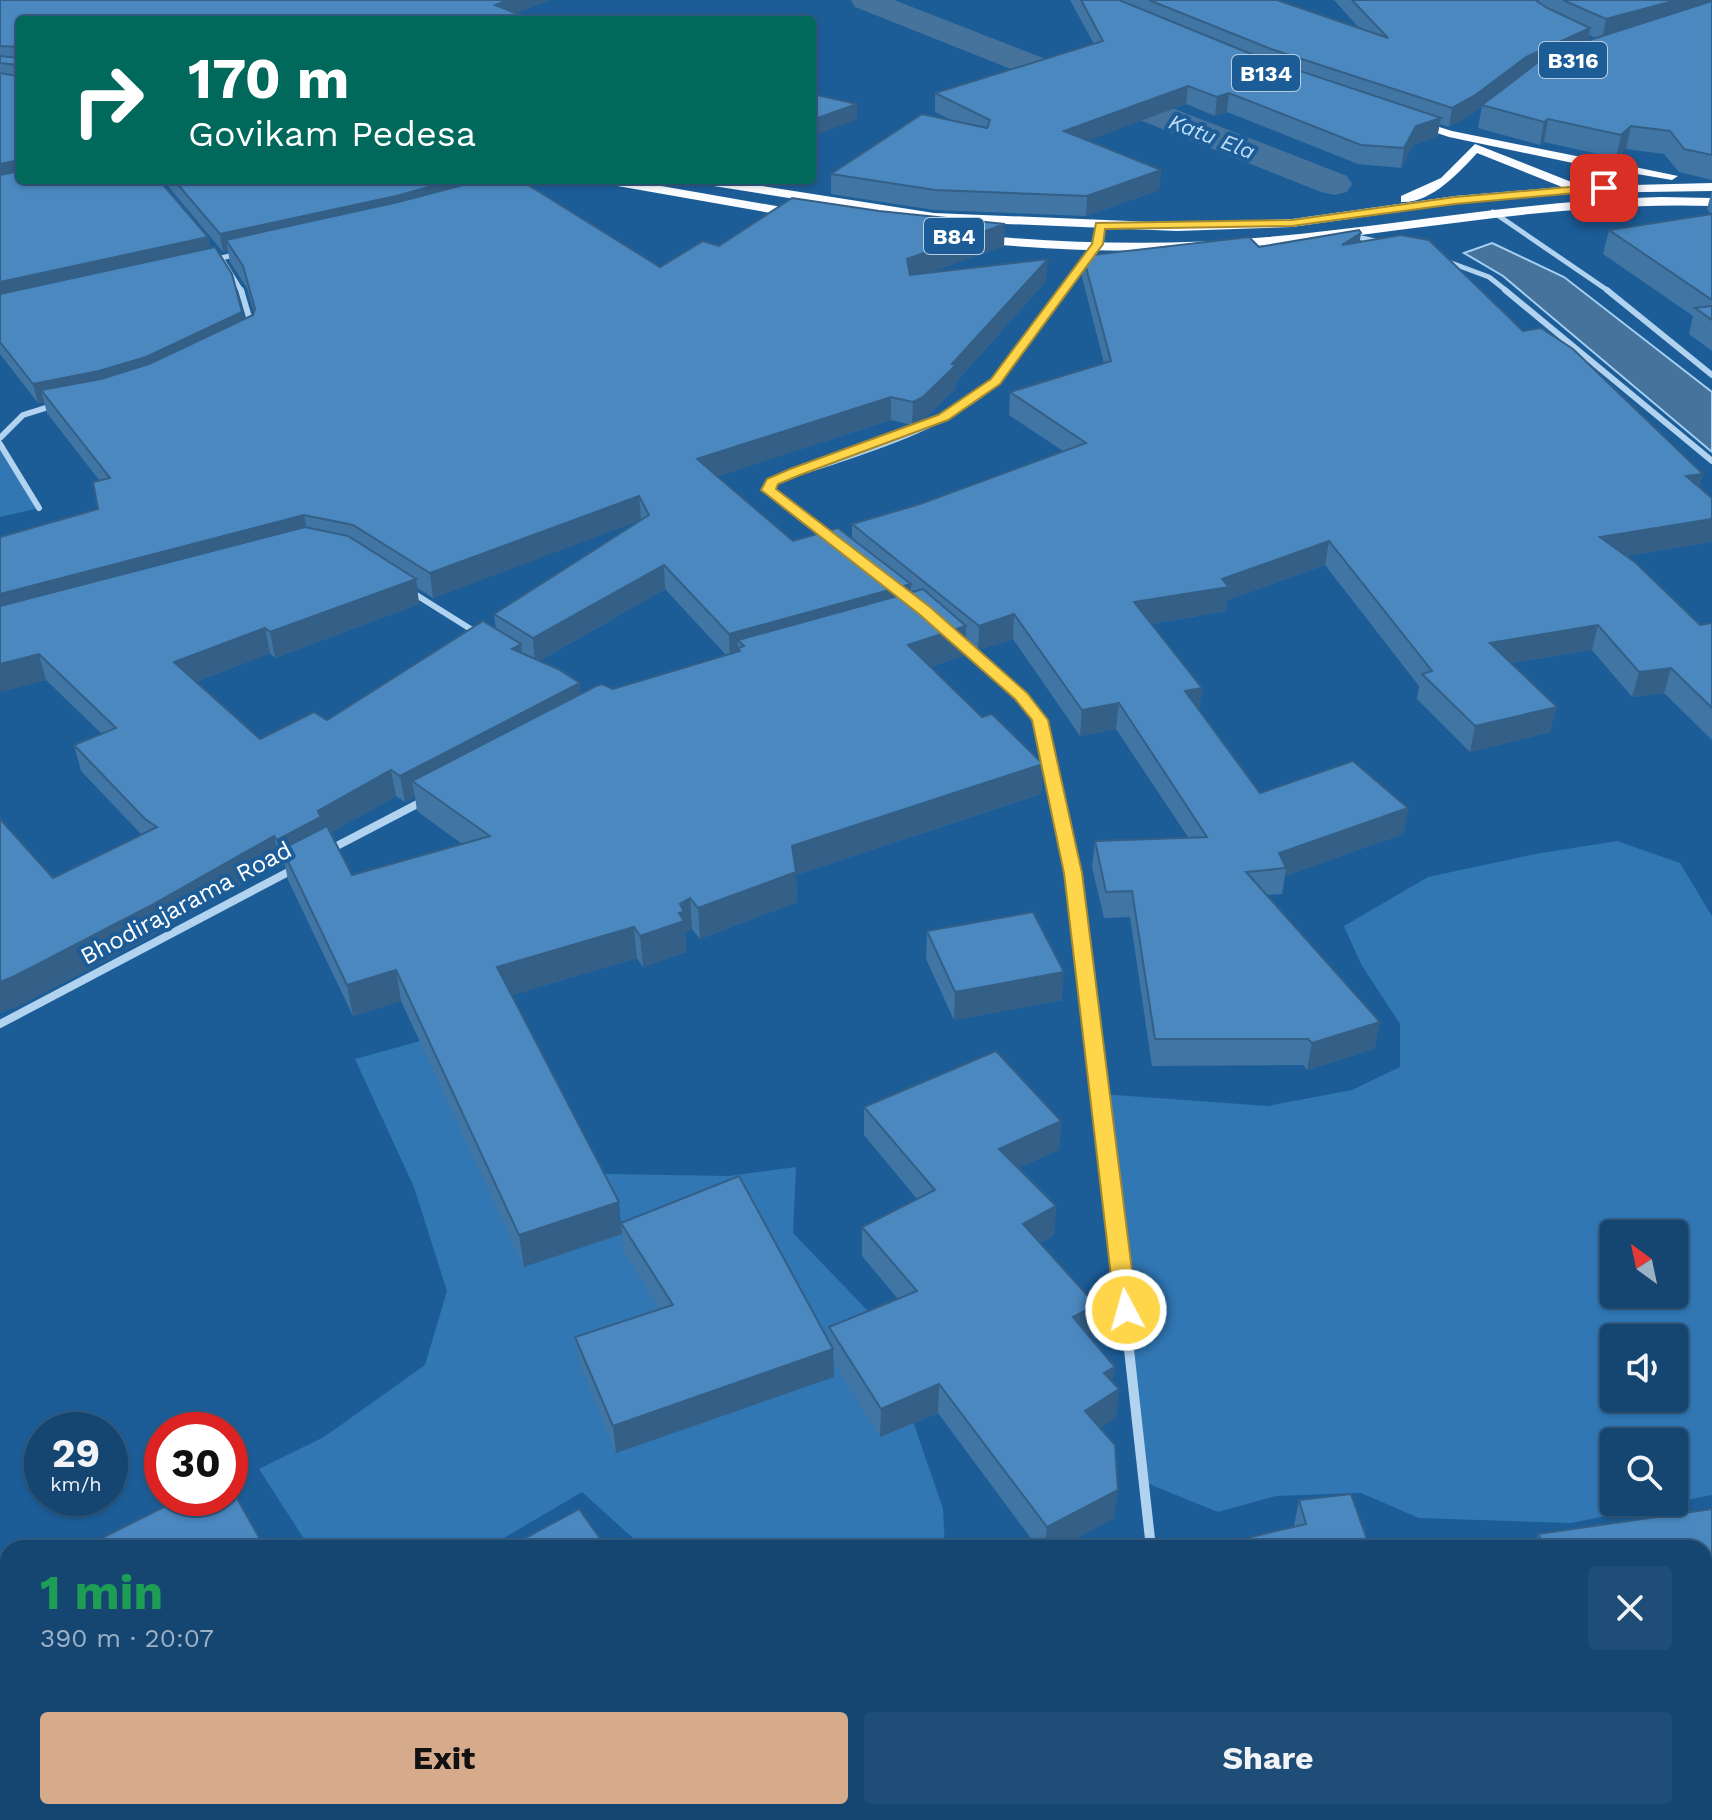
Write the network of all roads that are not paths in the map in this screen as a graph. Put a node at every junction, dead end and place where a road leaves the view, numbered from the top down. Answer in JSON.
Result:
{"nodes":[{"id":1,"x":1407,"y":120,"type":"edge"},
{"id":2,"x":1471,"y":127,"type":"dead end"},
{"id":3,"x":1449,"y":134,"type":"junction"},
{"id":4,"x":1475,"y":148,"type":"junction"},
{"id":5,"x":1577,"y":160,"type":"junction"},
{"id":6,"x":526,"y":184,"type":"edge"},
{"id":7,"x":629,"y":184,"type":"edge"},
{"id":8,"x":726,"y":184,"type":"edge"},
{"id":9,"x":1712,"y":185,"type":"edge"},
{"id":10,"x":1630,"y":186,"type":"junction"},
{"id":11,"x":512,"y":188,"type":"edge"},
{"id":12,"x":1578,"y":189,"type":"junction"},
{"id":13,"x":1605,"y":201,"type":"junction"},
{"id":14,"x":1648,"y":201,"type":"junction"},
{"id":15,"x":1712,"y":202,"type":"edge"},
{"id":16,"x":1493,"y":211,"type":"junction"},
{"id":17,"x":1371,"y":212,"type":"junction"},
{"id":18,"x":813,"y":216,"type":"edge"},
{"id":19,"x":1100,"y":225,"type":"junction"},
{"id":20,"x":1340,"y":232,"type":"junction"},
{"id":21,"x":965,"y":237,"type":"edge"},
{"id":22,"x":1385,"y":243,"type":"edge"},
{"id":23,"x":1097,"y":244,"type":"junction"},
{"id":24,"x":213,"y":248,"type":"edge"},
{"id":25,"x":251,"y":251,"type":"edge"},
{"id":26,"x":221,"y":258,"type":"junction"},
{"id":27,"x":1441,"y":259,"type":"edge"},
{"id":28,"x":206,"y":261,"type":"edge"},
{"id":29,"x":253,"y":333,"type":"edge"},
{"id":30,"x":1712,"y":375,"type":"edge"},
{"id":31,"x":64,"y":404,"type":"edge"},
{"id":32,"x":0,"y":438,"type":"edge"},
{"id":33,"x":0,"y":444,"type":"edge"},
{"id":34,"x":1712,"y":461,"type":"edge"},
{"id":35,"x":39,"y":508,"type":"dead end"},
{"id":36,"x":840,"y":546,"type":"edge"},
{"id":37,"x":408,"y":589,"type":"edge"},
{"id":38,"x":946,"y":630,"type":"edge"},
{"id":39,"x":488,"y":641,"type":"edge"},
{"id":40,"x":429,"y":797,"type":"edge"},
{"id":41,"x":323,"y":853,"type":"edge"},
{"id":42,"x":298,"y":867,"type":"edge"},
{"id":43,"x":0,"y":1024,"type":"edge"},
{"id":44,"x":1150,"y":1540,"type":"edge"}],
"edges":[{"from":1,"to":3,"type":"main road"},
{"from":2,"to":3,"type":"main road"},
{"from":3,"to":4,"type":"main road"},
{"from":3,"to":5,"type":"main road"},
{"from":4,"to":12,"type":"main road"},
{"from":4,"to":17,"type":"main road"},
{"from":5,"to":9,"type":"main road"},
{"from":5,"to":10,"type":"main road"},
{"from":6,"to":11,"type":"street"},
{"from":7,"to":18,"type":"main road"},
{"from":8,"to":19,"type":"main road","number":"B84"},
{"from":9,"to":10,"type":"main road","number":"B84"},
{"from":10,"to":12,"type":"main road","number":"B84"},
{"from":10,"to":14,"type":"main road"},
{"from":12,"to":13,"type":"main road"},
{"from":12,"to":17,"type":"main road","number":"B84"},
{"from":13,"to":14,"type":"main road","number":"B84"},
{"from":13,"to":16,"type":"main road","number":"B84"},
{"from":14,"to":15,"type":"main road","number":"B84"},
{"from":16,"to":20,"type":"main road","number":"B84"},
{"from":16,"to":30,"type":"street"},
{"from":17,"to":19,"type":"main road","number":"B84"},
{"from":19,"to":23,"type":"street"},
{"from":20,"to":22,"type":"street"},
{"from":20,"to":23,"type":"main road","number":"B84"},
{"from":21,"to":23,"type":"main road","number":"B84"},
{"from":23,"to":36,"type":"street"},
{"from":24,"to":26,"type":"street"},
{"from":25,"to":26,"type":"street"},
{"from":26,"to":28,"type":"street"},
{"from":26,"to":29,"type":"street"},
{"from":27,"to":34,"type":"street"},
{"from":31,"to":32,"type":"street"},
{"from":33,"to":35,"type":"street"},
{"from":37,"to":39,"type":"street"},
{"from":38,"to":44,"type":"street"},
{"from":40,"to":41,"type":"street","name":"Bhodirajarama Road"},
{"from":42,"to":43,"type":"street","name":"Bhodirajarama Road"}]}
